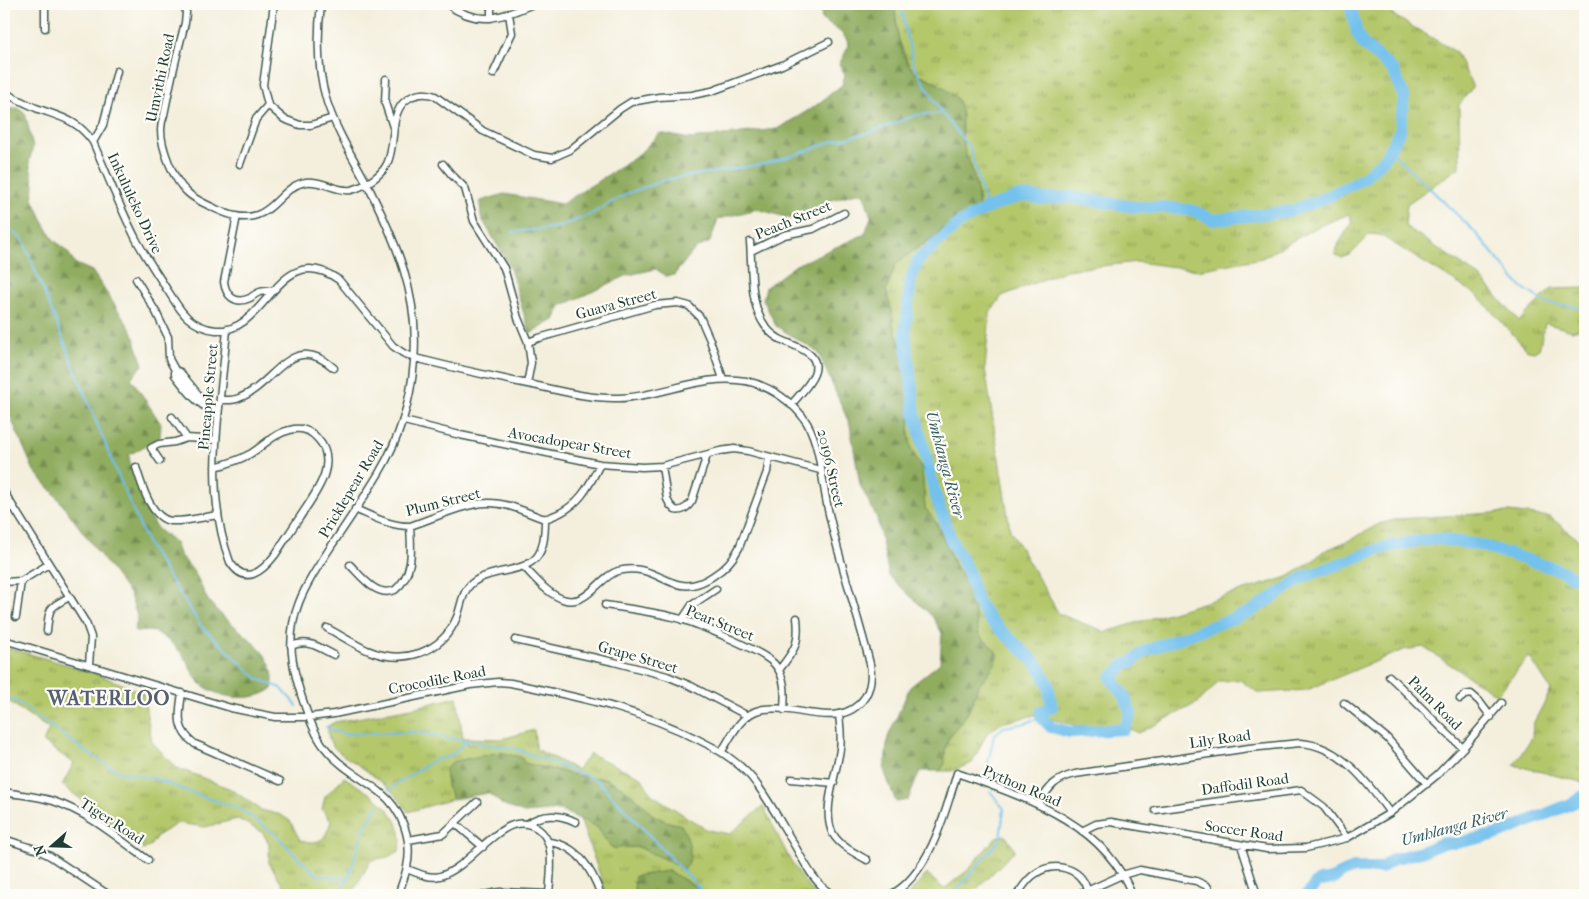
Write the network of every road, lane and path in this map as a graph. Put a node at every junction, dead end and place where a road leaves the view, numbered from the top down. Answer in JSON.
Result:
{"nodes":[{"id":1,"x":45,"y":4,"type":"edge"},
{"id":2,"x":185,"y":4,"type":"edge"},
{"id":3,"x":274,"y":4,"type":"edge"},
{"id":4,"x":322,"y":4,"type":"edge"},
{"id":5,"x":447,"y":4,"type":"edge"},
{"id":6,"x":491,"y":4,"type":"edge"},
{"id":7,"x":533,"y":4,"type":"edge"},
{"id":8,"x":509,"y":14,"type":"junction"},
{"id":9,"x":492,"y":18,"type":"junction"},
{"id":10,"x":45,"y":28,"type":"dead end"},
{"id":11,"x":829,"y":42,"type":"dead end"},
{"id":12,"x":117,"y":71,"type":"dead end"},
{"id":13,"x":492,"y":74,"type":"dead end"},
{"id":14,"x":386,"y":79,"type":"dead end"},
{"id":15,"x":4,"y":92,"type":"edge"},
{"id":16,"x":268,"y":105,"type":"junction"},
{"id":17,"x":333,"y":118,"type":"junction"},
{"id":18,"x":394,"y":128,"type":"junction"},
{"id":19,"x":93,"y":142,"type":"junction"},
{"id":20,"x":240,"y":164,"type":"dead end"},
{"id":21,"x":443,"y":164,"type":"dead end"},
{"id":22,"x":366,"y":183,"type":"junction"},
{"id":23,"x":844,"y":213,"type":"dead end"},
{"id":24,"x":237,"y":216,"type":"junction"},
{"id":25,"x":750,"y":242,"type":"dead end"},
{"id":26,"x":751,"y":251,"type":"junction"},
{"id":27,"x":136,"y":279,"type":"dead end"},
{"id":28,"x":273,"y":290,"type":"junction"},
{"id":29,"x":227,"y":330,"type":"junction"},
{"id":30,"x":528,"y":342,"type":"junction"},
{"id":31,"x":415,"y":358,"type":"junction"},
{"id":32,"x":334,"y":368,"type":"dead end"},
{"id":33,"x":723,"y":379,"type":"junction"},
{"id":34,"x":527,"y":384,"type":"junction"},
{"id":35,"x":220,"y":400,"type":"junction"},
{"id":36,"x":791,"y":405,"type":"junction"},
{"id":37,"x":216,"y":408,"type":"junction"},
{"id":38,"x":172,"y":417,"type":"dead end"},
{"id":39,"x":404,"y":421,"type":"junction"},
{"id":40,"x":187,"y":438,"type":"junction"},
{"id":41,"x":216,"y":440,"type":"junction"},
{"id":42,"x":707,"y":455,"type":"junction"},
{"id":43,"x":769,"y":457,"type":"junction"},
{"id":44,"x":160,"y":461,"type":"dead end"},
{"id":45,"x":600,"y":464,"type":"junction"},
{"id":46,"x":662,"y":466,"type":"junction"},
{"id":47,"x":136,"y":467,"type":"dead end"},
{"id":48,"x":215,"y":467,"type":"junction"},
{"id":49,"x":820,"y":470,"type":"junction"},
{"id":50,"x":4,"y":492,"type":"edge"},
{"id":51,"x":14,"y":507,"type":"junction"},
{"id":52,"x":355,"y":509,"type":"junction"},
{"id":53,"x":4,"y":511,"type":"edge"},
{"id":54,"x":218,"y":515,"type":"junction"},
{"id":55,"x":545,"y":519,"type":"junction"},
{"id":56,"x":410,"y":526,"type":"junction"},
{"id":57,"x":49,"y":564,"type":"junction"},
{"id":58,"x":350,"y":565,"type":"dead end"},
{"id":59,"x":524,"y":567,"type":"junction"},
{"id":60,"x":21,"y":581,"type":"junction"},
{"id":61,"x":4,"y":582,"type":"edge"},
{"id":62,"x":716,"y":589,"type":"dead end"},
{"id":63,"x":69,"y":597,"type":"junction"},
{"id":64,"x":605,"y":606,"type":"dead end"},
{"id":65,"x":16,"y":617,"type":"dead end"},
{"id":66,"x":797,"y":618,"type":"dead end"},
{"id":67,"x":682,"y":620,"type":"junction"},
{"id":68,"x":327,"y":628,"type":"dead end"},
{"id":69,"x":47,"y":631,"type":"dead end"},
{"id":70,"x":4,"y":640,"type":"edge"},
{"id":71,"x":515,"y":640,"type":"dead end"},
{"id":72,"x":291,"y":646,"type":"junction"},
{"id":73,"x":334,"y":655,"type":"dead end"},
{"id":74,"x":89,"y":665,"type":"junction"},
{"id":75,"x":779,"y":670,"type":"junction"},
{"id":76,"x":1389,"y":676,"type":"dead end"},
{"id":77,"x":182,"y":693,"type":"junction"},
{"id":78,"x":1460,"y":699,"type":"dead end"},
{"id":79,"x":1501,"y":703,"type":"dead end"},
{"id":80,"x":1344,"y":704,"type":"dead end"},
{"id":81,"x":784,"y":710,"type":"junction"},
{"id":82,"x":839,"y":714,"type":"junction"},
{"id":83,"x":748,"y":716,"type":"junction"},
{"id":84,"x":310,"y":717,"type":"junction"},
{"id":85,"x":1491,"y":717,"type":"junction"},
{"id":86,"x":1463,"y":748,"type":"junction"},
{"id":87,"x":722,"y":751,"type":"junction"},
{"id":88,"x":791,"y":779,"type":"dead end"},
{"id":89,"x":280,"y":781,"type":"dead end"},
{"id":90,"x":834,"y":783,"type":"junction"},
{"id":91,"x":1427,"y":784,"type":"junction"},
{"id":92,"x":4,"y":792,"type":"edge"},
{"id":93,"x":477,"y":802,"type":"dead end"},
{"id":94,"x":1039,"y":803,"type":"junction"},
{"id":95,"x":1155,"y":810,"type":"dead end"},
{"id":96,"x":1390,"y":813,"type":"junction"},
{"id":97,"x":576,"y":822,"type":"dead end"},
{"id":98,"x":456,"y":824,"type":"junction"},
{"id":99,"x":527,"y":824,"type":"junction"},
{"id":100,"x":1082,"y":831,"type":"junction"},
{"id":101,"x":1348,"y":838,"type":"junction"},
{"id":102,"x":4,"y":839,"type":"edge"},
{"id":103,"x":408,"y":840,"type":"junction"},
{"id":104,"x":549,"y":842,"type":"junction"},
{"id":105,"x":1241,"y":845,"type":"junction"},
{"id":106,"x":483,"y":847,"type":"junction"},
{"id":107,"x":148,"y":860,"type":"dead end"},
{"id":108,"x":867,"y":860,"type":"dead end"},
{"id":109,"x":407,"y":869,"type":"junction"},
{"id":110,"x":1122,"y":875,"type":"junction"},
{"id":111,"x":1087,"y":890,"type":"junction"},
{"id":112,"x":109,"y":895,"type":"edge"},
{"id":113,"x":398,"y":895,"type":"edge"},
{"id":114,"x":484,"y":895,"type":"edge"},
{"id":115,"x":549,"y":895,"type":"edge"},
{"id":116,"x":601,"y":895,"type":"edge"},
{"id":117,"x":833,"y":895,"type":"edge"},
{"id":118,"x":890,"y":895,"type":"edge"},
{"id":119,"x":1017,"y":895,"type":"edge"},
{"id":120,"x":1078,"y":895,"type":"edge"},
{"id":121,"x":1132,"y":895,"type":"edge"},
{"id":122,"x":1213,"y":895,"type":"edge"},
{"id":123,"x":1257,"y":895,"type":"edge"}],
"edges":[{"from":1,"to":10,"type":"street"},
{"from":2,"to":24,"type":"street","name":"Umvithi Road"},
{"from":3,"to":16,"type":"street"},
{"from":4,"to":17,"type":"street","name":"Pricklepear Road"},
{"from":5,"to":9,"type":"street"},
{"from":6,"to":9,"type":"street"},
{"from":7,"to":8,"type":"street"},
{"from":8,"to":9,"type":"street"},
{"from":8,"to":13,"type":"street"},
{"from":11,"to":18,"type":"street"},
{"from":12,"to":19,"type":"street"},
{"from":14,"to":18,"type":"street"},
{"from":15,"to":19,"type":"street","name":"Inkululeko Drive"},
{"from":16,"to":17,"type":"street"},
{"from":16,"to":20,"type":"street"},
{"from":17,"to":22,"type":"street","name":"Pricklepear Road"},
{"from":18,"to":22,"type":"street"},
{"from":19,"to":29,"type":"street","name":"Inkululeko Drive"},
{"from":21,"to":30,"type":"street"},
{"from":22,"to":24,"type":"street","name":"Umvithi Road"},
{"from":22,"to":31,"type":"street","name":"Pricklepear Road"},
{"from":23,"to":26,"type":"street","name":"Peach Street"},
{"from":24,"to":28,"type":"street"},
{"from":25,"to":26,"type":"street","name":"Peach Street"},
{"from":26,"to":36,"type":"street","name":"Peach Street"},
{"from":27,"to":37,"type":"street"},
{"from":28,"to":29,"type":"street"},
{"from":28,"to":31,"type":"street"},
{"from":29,"to":35,"type":"street","name":"Pineapple Street"},
{"from":30,"to":33,"type":"street","name":"Guava Street"},
{"from":30,"to":34,"type":"street"},
{"from":31,"to":34,"type":"street","name":"20196 Street"},
{"from":31,"to":39,"type":"street","name":"Pricklepear Road"},
{"from":32,"to":35,"type":"street"},
{"from":33,"to":34,"type":"street","name":"20196 Street"},
{"from":33,"to":36,"type":"street","name":"20196 Street"},
{"from":35,"to":37,"type":"street","name":"Pineapple Street"},
{"from":36,"to":49,"type":"street","name":"20196 Street"},
{"from":37,"to":41,"type":"street","name":"Pineapple Street"},
{"from":38,"to":40,"type":"street"},
{"from":39,"to":45,"type":"street","name":"Avocadopear Street"},
{"from":39,"to":52,"type":"street","name":"Pricklepear Road"},
{"from":40,"to":41,"type":"street"},
{"from":40,"to":44,"type":"street"},
{"from":41,"to":48,"type":"street","name":"Pineapple Street"},
{"from":42,"to":43,"type":"street","name":"Avocadopear Street"},
{"from":42,"to":46,"type":"street","name":"Avocadopear Street"},
{"from":42,"to":46,"type":"street"},
{"from":43,"to":49,"type":"street","name":"Avocadopear Street"},
{"from":43,"to":59,"type":"street"},
{"from":45,"to":46,"type":"street","name":"Avocadopear Street"},
{"from":45,"to":55,"type":"street"},
{"from":47,"to":54,"type":"street"},
{"from":48,"to":54,"type":"street","name":"Pineapple Street"},
{"from":48,"to":54,"type":"street","name":"Pineapple Street"},
{"from":49,"to":82,"type":"street","name":"20196 Street"},
{"from":50,"to":51,"type":"street"},
{"from":51,"to":53,"type":"street"},
{"from":51,"to":57,"type":"street"},
{"from":52,"to":56,"type":"street","name":"Plum Street"},
{"from":52,"to":72,"type":"street","name":"Pricklepear Road"},
{"from":55,"to":56,"type":"street","name":"Plum Street"},
{"from":55,"to":59,"type":"street"},
{"from":56,"to":58,"type":"street"},
{"from":57,"to":60,"type":"street"},
{"from":57,"to":63,"type":"street"},
{"from":59,"to":68,"type":"street"},
{"from":60,"to":61,"type":"street"},
{"from":60,"to":65,"type":"street"},
{"from":62,"to":67,"type":"street"},
{"from":63,"to":69,"type":"street"},
{"from":63,"to":74,"type":"street"},
{"from":64,"to":67,"type":"street","name":"Pear Street"},
{"from":66,"to":75,"type":"street"},
{"from":67,"to":75,"type":"street","name":"Pear Street"},
{"from":70,"to":74,"type":"street","name":"Crocodile Road"},
{"from":71,"to":83,"type":"street","name":"Grape Street"},
{"from":72,"to":73,"type":"street"},
{"from":72,"to":84,"type":"street","name":"Pricklepear Road"},
{"from":74,"to":77,"type":"street","name":"Crocodile Road"},
{"from":75,"to":81,"type":"street"},
{"from":76,"to":86,"type":"street","name":"Palm Road"},
{"from":77,"to":84,"type":"street","name":"Crocodile Road"},
{"from":77,"to":89,"type":"street"},
{"from":78,"to":85,"type":"street"},
{"from":79,"to":85,"type":"street","name":"Soccer Road"},
{"from":80,"to":91,"type":"street"},
{"from":81,"to":82,"type":"street"},
{"from":81,"to":83,"type":"street"},
{"from":82,"to":90,"type":"street"},
{"from":83,"to":87,"type":"street"},
{"from":84,"to":87,"type":"street","name":"Crocodile Road"},
{"from":84,"to":103,"type":"street","name":"Pricklepear Road"},
{"from":85,"to":86,"type":"street","name":"Soccer Road"},
{"from":86,"to":91,"type":"street","name":"Soccer Road"},
{"from":87,"to":117,"type":"street","name":"Crocodile Road"},
{"from":88,"to":90,"type":"street"},
{"from":90,"to":108,"type":"street"},
{"from":91,"to":96,"type":"street","name":"Soccer Road"},
{"from":92,"to":107,"type":"street","name":"Tiger Road"},
{"from":93,"to":98,"type":"street"},
{"from":94,"to":96,"type":"street","name":"Lily Road"},
{"from":94,"to":100,"type":"street","name":"Python Road"},
{"from":94,"to":118,"type":"street","name":"Python Road"},
{"from":95,"to":101,"type":"street","name":"Daffodil Road"},
{"from":96,"to":101,"type":"street","name":"Soccer Road"},
{"from":97,"to":99,"type":"street"},
{"from":98,"to":103,"type":"street"},
{"from":98,"to":106,"type":"street"},
{"from":99,"to":104,"type":"street"},
{"from":99,"to":106,"type":"street"},
{"from":100,"to":105,"type":"street","name":"Soccer Road"},
{"from":100,"to":110,"type":"street","name":"Python Road"},
{"from":101,"to":105,"type":"street","name":"Soccer Road"},
{"from":102,"to":112,"type":"street"},
{"from":103,"to":109,"type":"street","name":"Pricklepear Road"},
{"from":104,"to":115,"type":"street"},
{"from":104,"to":116,"type":"street"},
{"from":105,"to":123,"type":"street"},
{"from":106,"to":109,"type":"street"},
{"from":109,"to":113,"type":"street","name":"Pricklepear Road"},
{"from":110,"to":111,"type":"street"},
{"from":110,"to":121,"type":"street","name":"Python Road"},
{"from":110,"to":122,"type":"street"},
{"from":111,"to":119,"type":"street"},
{"from":111,"to":120,"type":"street"},
{"from":114,"to":115,"type":"street"}]}
